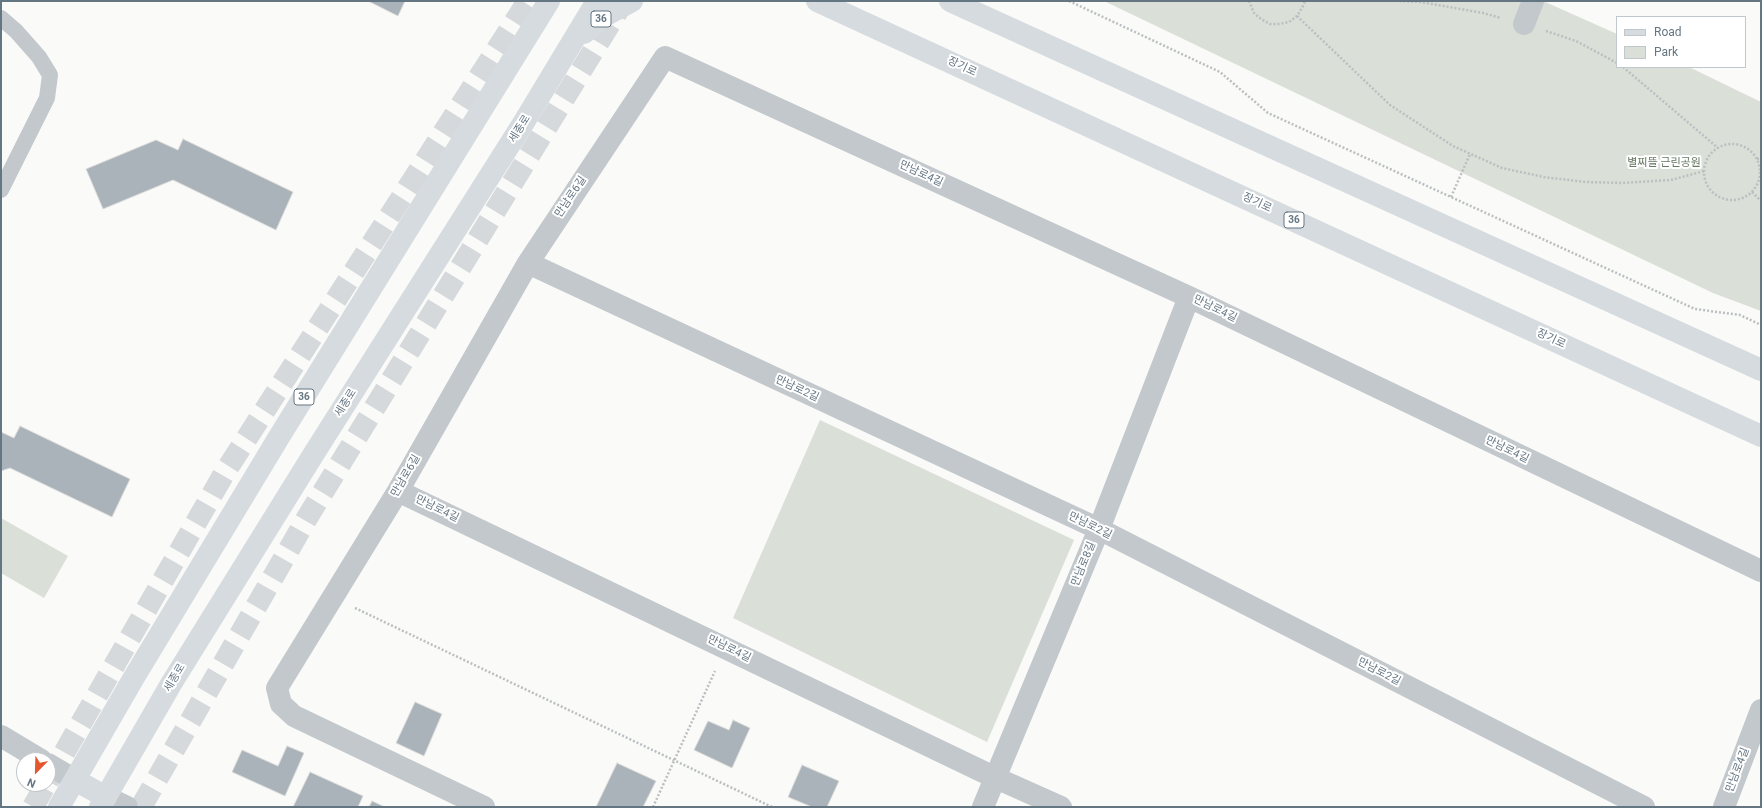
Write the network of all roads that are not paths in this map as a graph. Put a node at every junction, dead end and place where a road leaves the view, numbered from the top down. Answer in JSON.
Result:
{"nodes":[{"id":1,"x":597,"y":1,"type":"edge"},
{"id":2,"x":632,"y":1,"type":"edge"},
{"id":3,"x":950,"y":1,"type":"edge"},
{"id":4,"x":1534,"y":1,"type":"edge"},
{"id":5,"x":819,"y":2,"type":"edge"},
{"id":6,"x":543,"y":6,"type":"edge"},
{"id":7,"x":1,"y":18,"type":"edge"},
{"id":8,"x":1524,"y":24,"type":"dead end"},
{"id":9,"x":572,"y":42,"type":"junction"},
{"id":10,"x":665,"y":57,"type":"joint"},
{"id":11,"x":1,"y":190,"type":"edge"},
{"id":12,"x":528,"y":263,"type":"junction"},
{"id":13,"x":1189,"y":297,"type":"junction"},
{"id":14,"x":1761,"y":370,"type":"edge"},
{"id":15,"x":1761,"y":436,"type":"edge"},
{"id":16,"x":398,"y":491,"type":"junction"},
{"id":17,"x":1098,"y":529,"type":"junction"},
{"id":18,"x":1761,"y":572,"type":"edge"},
{"id":19,"x":1761,"y":710,"type":"edge"},
{"id":20,"x":1,"y":736,"type":"edge"},
{"id":21,"x":28,"y":752,"type":"edge"},
{"id":22,"x":56,"y":769,"type":"edge"},
{"id":23,"x":996,"y":778,"type":"junction"},
{"id":24,"x":75,"y":780,"type":"junction"},
{"id":25,"x":103,"y":802,"type":"edge"},
{"id":26,"x":59,"y":807,"type":"edge"},
{"id":27,"x":127,"y":807,"type":"edge"},
{"id":28,"x":484,"y":807,"type":"edge"},
{"id":29,"x":983,"y":807,"type":"edge"},
{"id":30,"x":1061,"y":807,"type":"edge"},
{"id":31,"x":1644,"y":807,"type":"edge"},
{"id":32,"x":1724,"y":807,"type":"edge"}],
"edges":[{"from":1,"to":9,"type":"main road","name":"세종로","number":"36"},
{"from":2,"to":9,"type":"main road","number":"36"},
{"from":3,"to":14,"type":"main road"},
{"from":4,"to":8,"type":"street"},
{"from":5,"to":15,"type":"main road","name":"장기로","number":"36"},
{"from":6,"to":24,"type":"main road","number":"36"},
{"from":7,"to":11,"type":"lane"},
{"from":9,"to":25,"type":"main road","name":"세종로","number":"36"},
{"from":10,"to":12,"type":"street","name":"만남로6길"},
{"from":10,"to":13,"type":"street","name":"만남로4길"},
{"from":12,"to":16,"type":"street","name":"만남로6길"},
{"from":12,"to":17,"type":"street","name":"만남로2길"},
{"from":13,"to":17,"type":"street","name":"만남로8길"},
{"from":13,"to":18,"type":"street","name":"만남로4길"},
{"from":16,"to":23,"type":"street","name":"만남로4길"},
{"from":16,"to":28,"type":"street","name":"만남로6길"},
{"from":17,"to":23,"type":"street","name":"만남로8길"},
{"from":17,"to":31,"type":"street","name":"만남로2길"},
{"from":19,"to":32,"type":"street","name":"만남로4길"},
{"from":20,"to":21,"type":"street"},
{"from":22,"to":24,"type":"street"},
{"from":23,"to":29,"type":"street","name":"만남로8길"},
{"from":23,"to":30,"type":"street","name":"만남로4길"},
{"from":24,"to":25,"type":"main road"},
{"from":24,"to":26,"type":"main road","number":"36"},
{"from":25,"to":27,"type":"street"}]}
